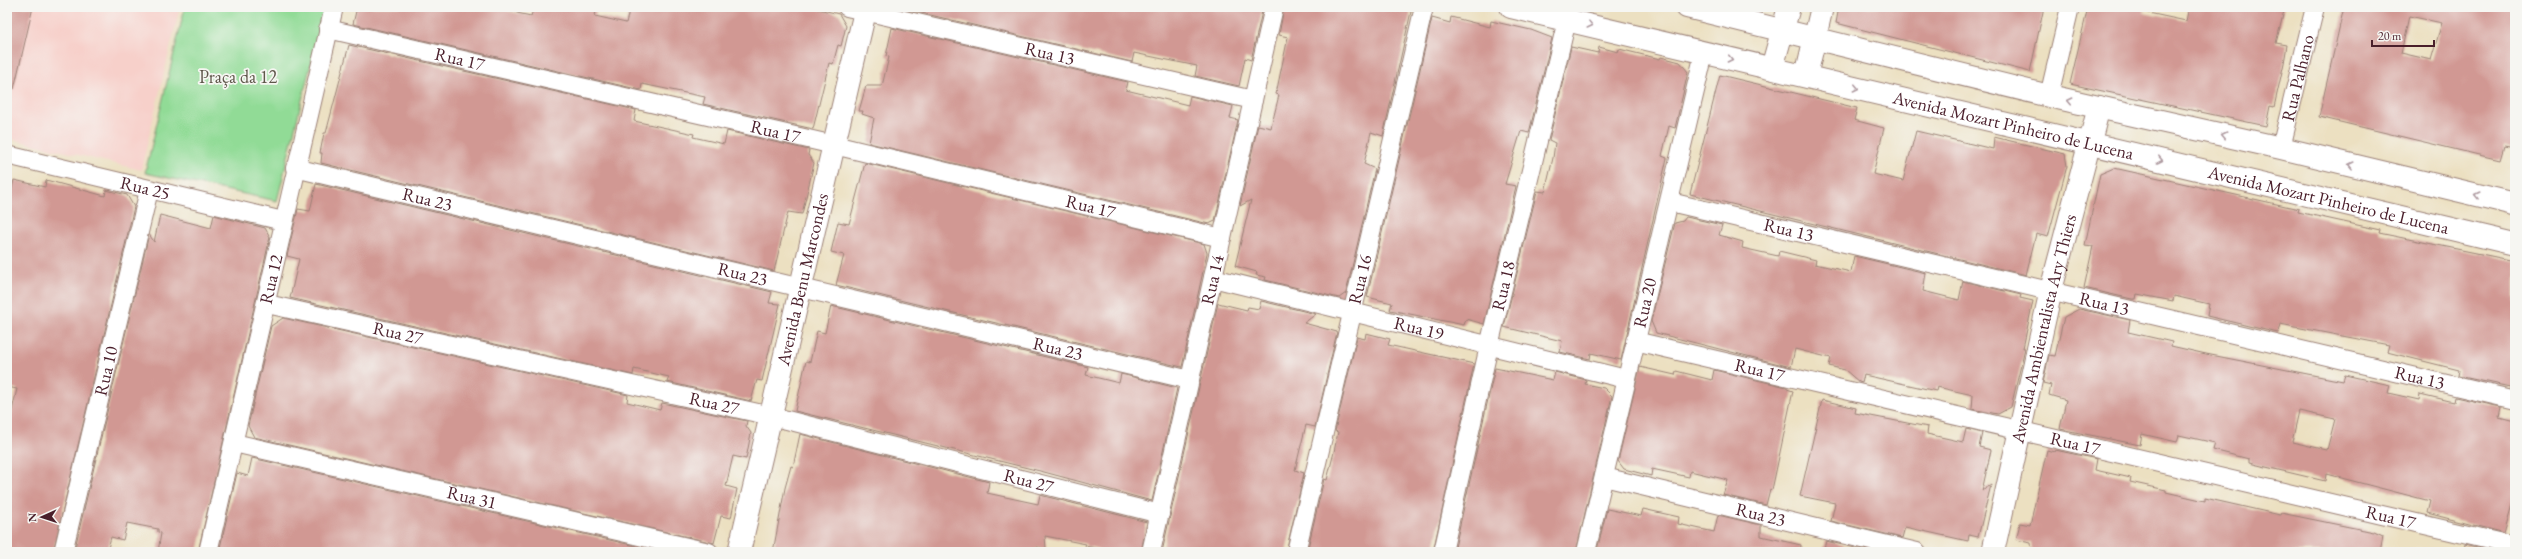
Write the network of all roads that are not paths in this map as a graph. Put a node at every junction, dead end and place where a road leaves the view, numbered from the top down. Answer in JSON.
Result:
{"nodes":[{"id":1,"x":334,"y":7,"type":"edge"},
{"id":2,"x":1274,"y":7,"type":"edge"},
{"id":3,"x":1424,"y":7,"type":"edge"},
{"id":4,"x":1511,"y":7,"type":"edge"},
{"id":5,"x":1687,"y":7,"type":"edge"},
{"id":6,"x":1789,"y":7,"type":"edge"},
{"id":7,"x":1822,"y":7,"type":"edge"},
{"id":8,"x":2070,"y":7,"type":"edge"},
{"id":9,"x":2315,"y":7,"type":"edge"},
{"id":10,"x":860,"y":8,"type":"edge"},
{"id":11,"x":1567,"y":20,"type":"junction"},
{"id":12,"x":328,"y":29,"type":"junction"},
{"id":13,"x":1783,"y":29,"type":"junction"},
{"id":14,"x":1814,"y":37,"type":"junction"},
{"id":15,"x":1704,"y":53,"type":"junction"},
{"id":16,"x":1772,"y":68,"type":"junction"},
{"id":17,"x":1806,"y":76,"type":"junction"},
{"id":18,"x":2049,"y":96,"type":"junction"},
{"id":19,"x":1253,"y":100,"type":"junction"},
{"id":20,"x":2098,"y":107,"type":"junction"},
{"id":21,"x":2090,"y":144,"type":"junction"},
{"id":22,"x":834,"y":145,"type":"junction"},
{"id":23,"x":2281,"y":148,"type":"junction"},
{"id":24,"x":8,"y":160,"type":"edge"},
{"id":25,"x":295,"y":168,"type":"junction"},
{"id":26,"x":149,"y":190,"type":"junction"},
{"id":27,"x":1670,"y":202,"type":"junction"},
{"id":28,"x":2515,"y":204,"type":"edge"},
{"id":29,"x":283,"y":221,"type":"junction"},
{"id":30,"x":1222,"y":238,"type":"junction"},
{"id":31,"x":2515,"y":244,"type":"edge"},
{"id":32,"x":1213,"y":278,"type":"junction"},
{"id":33,"x":801,"y":289,"type":"junction"},
{"id":34,"x":2051,"y":290,"type":"junction"},
{"id":35,"x":267,"y":304,"type":"junction"},
{"id":36,"x":1352,"y":311,"type":"junction"},
{"id":37,"x":1635,"y":341,"type":"junction"},
{"id":38,"x":1489,"y":346,"type":"junction"},
{"id":39,"x":1626,"y":378,"type":"junction"},
{"id":40,"x":1190,"y":380,"type":"junction"},
{"id":41,"x":2515,"y":400,"type":"edge"},
{"id":42,"x":771,"y":416,"type":"junction"},
{"id":43,"x":2018,"y":430,"type":"junction"},
{"id":44,"x":234,"y":443,"type":"junction"},
{"id":45,"x":1604,"y":477,"type":"junction"},
{"id":46,"x":1160,"y":514,"type":"junction"},
{"id":47,"x":2515,"y":546,"type":"edge"},
{"id":48,"x":63,"y":552,"type":"edge"},
{"id":49,"x":208,"y":552,"type":"edge"},
{"id":50,"x":709,"y":552,"type":"edge"},
{"id":51,"x":739,"y":552,"type":"edge"},
{"id":52,"x":1151,"y":552,"type":"edge"},
{"id":53,"x":1296,"y":552,"type":"edge"},
{"id":54,"x":1443,"y":552,"type":"edge"},
{"id":55,"x":1586,"y":552,"type":"edge"},
{"id":56,"x":1917,"y":552,"type":"edge"},
{"id":57,"x":1993,"y":552,"type":"edge"}],
"edges":[{"from":1,"to":12,"type":"street","name":"Rua 12"},
{"from":2,"to":19,"type":"street","name":"Rua 14"},
{"from":3,"to":36,"type":"street","name":"Rua 16"},
{"from":4,"to":11,"type":"main road","name":"Avenida Mozart Pinheiro de Lucena"},
{"from":5,"to":13,"type":"main road","name":"Avenida Mozart Pinheiro de Lucena"},
{"from":6,"to":13,"type":"main road"},
{"from":7,"to":14,"type":"main road"},
{"from":8,"to":18,"type":"street"},
{"from":9,"to":23,"type":"street","name":"Rua Palhano"},
{"from":10,"to":19,"type":"street","name":"Rua 13"},
{"from":10,"to":22,"type":"main road","name":"Avenida Benu Marcondes"},
{"from":11,"to":15,"type":"main road","name":"Avenida Mozart Pinheiro de Lucena","one_way":true},
{"from":11,"to":38,"type":"street","name":"Rua 18"},
{"from":12,"to":22,"type":"street","name":"Rua 17"},
{"from":12,"to":25,"type":"street","name":"Rua 12"},
{"from":13,"to":14,"type":"main road","name":"Avenida Mozart Pinheiro de Lucena"},
{"from":13,"to":16,"type":"main road"},
{"from":14,"to":17,"type":"main road"},
{"from":14,"to":18,"type":"main road","name":"Avenida Mozart Pinheiro de Lucena"},
{"from":15,"to":16,"type":"main road","name":"Avenida Mozart Pinheiro de Lucena","one_way":true},
{"from":15,"to":27,"type":"street","name":"Rua 20"},
{"from":16,"to":17,"type":"main road","name":"Avenida Mozart Pinheiro de Lucena"},
{"from":17,"to":21,"type":"main road","name":"Avenida Mozart Pinheiro de Lucena","one_way":true},
{"from":20,"to":18,"type":"main road","name":"Avenida Mozart Pinheiro de Lucena","one_way":true},
{"from":19,"to":30,"type":"street","name":"Rua 14"},
{"from":20,"to":21,"type":"main road","name":"Avenida Ambientalista Ary Thiers"},
{"from":23,"to":20,"type":"main road","name":"Avenida Mozart Pinheiro de Lucena","one_way":true},
{"from":21,"to":31,"type":"main road","name":"Avenida Mozart Pinheiro de Lucena","one_way":true},
{"from":21,"to":34,"type":"main road","name":"Avenida Ambientalista Ary Thiers"},
{"from":22,"to":30,"type":"street","name":"Rua 17"},
{"from":22,"to":33,"type":"main road","name":"Avenida Benu Marcondes"},
{"from":28,"to":23,"type":"main road","name":"Avenida Mozart Pinheiro de Lucena","one_way":true},
{"from":24,"to":26,"type":"street","name":"Rua 25"},
{"from":25,"to":29,"type":"street","name":"Rua 12"},
{"from":25,"to":33,"type":"street","name":"Rua 23"},
{"from":26,"to":29,"type":"street","name":"Rua 25"},
{"from":26,"to":48,"type":"street","name":"Rua 10"},
{"from":27,"to":34,"type":"street","name":"Rua 13"},
{"from":27,"to":37,"type":"street","name":"Rua 20"},
{"from":29,"to":35,"type":"street","name":"Rua 12"},
{"from":30,"to":32,"type":"street","name":"Rua 14"},
{"from":32,"to":36,"type":"street","name":"Rua 19"},
{"from":32,"to":40,"type":"street","name":"Rua 14"},
{"from":33,"to":40,"type":"street","name":"Rua 23"},
{"from":33,"to":42,"type":"main road","name":"Avenida Benu Marcondes"},
{"from":34,"to":41,"type":"street","name":"Rua 13"},
{"from":34,"to":43,"type":"main road","name":"Avenida Ambientalista Ary Thiers"},
{"from":35,"to":42,"type":"street","name":"Rua 27"},
{"from":35,"to":44,"type":"street","name":"Rua 12"},
{"from":36,"to":38,"type":"street","name":"Rua 19"},
{"from":36,"to":53,"type":"street","name":"Rua 16"},
{"from":37,"to":39,"type":"street","name":"Rua 20"},
{"from":37,"to":43,"type":"street","name":"Rua 17"},
{"from":38,"to":39,"type":"street","name":"Rua 19"},
{"from":38,"to":54,"type":"street","name":"Rua 18"},
{"from":39,"to":45,"type":"street","name":"Rua 20"},
{"from":40,"to":46,"type":"street","name":"Rua 14"},
{"from":42,"to":46,"type":"street","name":"Rua 27"},
{"from":42,"to":51,"type":"main road","name":"Avenida Benu Marcondes"},
{"from":43,"to":47,"type":"street","name":"Rua 17"},
{"from":43,"to":57,"type":"main road","name":"Avenida Ambientalista Ary Thiers"},
{"from":44,"to":49,"type":"street","name":"Rua 12"},
{"from":44,"to":50,"type":"street","name":"Rua 31"},
{"from":45,"to":55,"type":"street","name":"Rua 20"},
{"from":45,"to":56,"type":"street","name":"Rua 23"},
{"from":46,"to":52,"type":"street","name":"Rua 14"}]}
